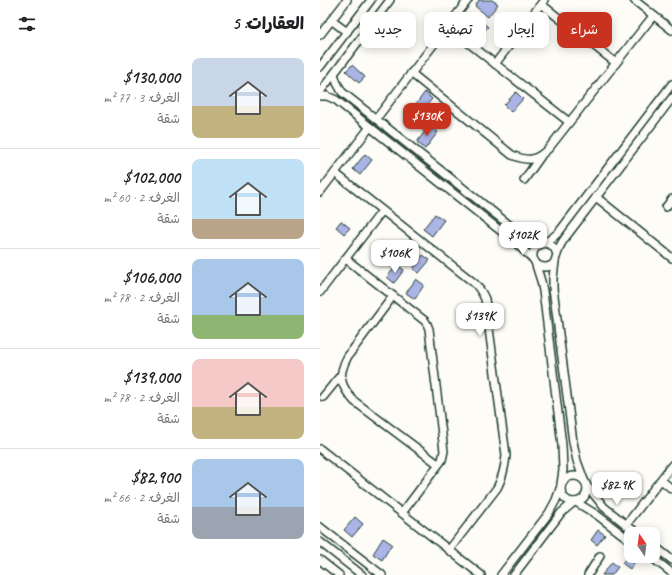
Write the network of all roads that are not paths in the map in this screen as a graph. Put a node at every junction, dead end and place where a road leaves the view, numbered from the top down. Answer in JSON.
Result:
{"nodes":[{"id":1,"x":347,"y":0,"type":"edge"},
{"id":2,"x":372,"y":0,"type":"edge"},
{"id":3,"x":390,"y":0,"type":"edge"},
{"id":4,"x":468,"y":0,"type":"edge"},
{"id":5,"x":634,"y":0,"type":"edge"},
{"id":6,"x":543,"y":2,"type":"edge"},
{"id":7,"x":458,"y":12,"type":"edge"},
{"id":8,"x":653,"y":16,"type":"junction"},
{"id":9,"x":331,"y":20,"type":"junction"},
{"id":10,"x":672,"y":30,"type":"edge"},
{"id":11,"x":347,"y":32,"type":"junction"},
{"id":12,"x":320,"y":35,"type":"edge"},
{"id":13,"x":430,"y":48,"type":"edge"},
{"id":14,"x":475,"y":48,"type":"edge"},
{"id":15,"x":616,"y":63,"type":"junction"},
{"id":16,"x":495,"y":64,"type":"junction"},
{"id":17,"x":320,"y":67,"type":"edge"},
{"id":18,"x":411,"y":73,"type":"junction"},
{"id":19,"x":334,"y":74,"type":"junction"},
{"id":20,"x":672,"y":84,"type":"edge"},
{"id":21,"x":320,"y":92,"type":"edge"},
{"id":22,"x":320,"y":96,"type":"edge"},
{"id":23,"x":672,"y":98,"type":"edge"},
{"id":24,"x":376,"y":119,"type":"junction"},
{"id":25,"x":569,"y":122,"type":"junction"},
{"id":26,"x":370,"y":127,"type":"junction"},
{"id":27,"x":541,"y":156,"type":"junction"},
{"id":28,"x":335,"y":173,"type":"junction"},
{"id":29,"x":524,"y":180,"type":"dead end"},
{"id":30,"x":320,"y":192,"type":"edge"},
{"id":31,"x":596,"y":197,"type":"junction"},
{"id":32,"x":672,"y":199,"type":"edge"},
{"id":33,"x":666,"y":207,"type":"dead end"},
{"id":34,"x":382,"y":211,"type":"junction"},
{"id":35,"x":541,"y":244,"type":"junction"},
{"id":36,"x":556,"y":257,"type":"junction"},
{"id":37,"x":672,"y":258,"type":"edge"},
{"id":38,"x":346,"y":259,"type":"junction"},
{"id":39,"x":534,"y":260,"type":"junction"},
{"id":40,"x":320,"y":292,"type":"edge"},
{"id":41,"x":393,"y":296,"type":"junction"},
{"id":42,"x":341,"y":375,"type":"junction"},
{"id":43,"x":323,"y":397,"type":"dead end"},
{"id":44,"x":320,"y":450,"type":"edge"},
{"id":45,"x":438,"y":464,"type":"junction"},
{"id":46,"x":672,"y":466,"type":"edge"},
{"id":47,"x":661,"y":480,"type":"junction"},
{"id":48,"x":585,"y":483,"type":"junction"},
{"id":49,"x":561,"y":485,"type":"junction"},
{"id":50,"x":672,"y":489,"type":"edge"},
{"id":51,"x":575,"y":502,"type":"junction"},
{"id":52,"x":402,"y":513,"type":"junction"},
{"id":53,"x":626,"y":525,"type":"junction"},
{"id":54,"x":320,"y":527,"type":"edge"},
{"id":55,"x":629,"y":527,"type":"edge"},
{"id":56,"x":624,"y":535,"type":"edge"},
{"id":57,"x":334,"y":537,"type":"junction"},
{"id":58,"x":320,"y":542,"type":"edge"},
{"id":59,"x":328,"y":548,"type":"junction"},
{"id":60,"x":449,"y":550,"type":"junction"},
{"id":61,"x":660,"y":551,"type":"edge"},
{"id":62,"x":600,"y":556,"type":"dead end"},
{"id":63,"x":320,"y":560,"type":"edge"},
{"id":64,"x":672,"y":560,"type":"edge"},
{"id":65,"x":659,"y":563,"type":"edge"},
{"id":66,"x":672,"y":573,"type":"edge"},
{"id":67,"x":339,"y":575,"type":"edge"},
{"id":68,"x":362,"y":575,"type":"edge"},
{"id":69,"x":382,"y":575,"type":"edge"},
{"id":70,"x":480,"y":575,"type":"edge"},
{"id":71,"x":501,"y":575,"type":"edge"},
{"id":72,"x":514,"y":575,"type":"edge"},
{"id":73,"x":588,"y":575,"type":"edge"}],
"edges":[{"from":1,"to":9,"type":"street"},
{"from":2,"to":11,"type":"street"},
{"from":3,"to":19,"type":"street"},
{"from":4,"to":7,"type":"street"},
{"from":5,"to":8,"type":"street"},
{"from":6,"to":15,"type":"street"},
{"from":6,"to":16,"type":"street"},
{"from":8,"to":10,"type":"street"},
{"from":8,"to":15,"type":"street"},
{"from":9,"to":11,"type":"street"},
{"from":9,"to":12,"type":"street"},
{"from":11,"to":17,"type":"street"},
{"from":13,"to":18,"type":"street"},
{"from":14,"to":16,"type":"street"},
{"from":15,"to":25,"type":"street"},
{"from":16,"to":25,"type":"street"},
{"from":18,"to":24,"type":"street"},
{"from":18,"to":27,"type":"street"},
{"from":19,"to":21,"type":"street"},
{"from":19,"to":24,"type":"street"},
{"from":20,"to":35,"type":"street"},
{"from":22,"to":26,"type":"street"},
{"from":23,"to":31,"type":"street"},
{"from":24,"to":35,"type":"street"},
{"from":25,"to":27,"type":"street"},
{"from":26,"to":28,"type":"street"},
{"from":26,"to":39,"type":"street"},
{"from":27,"to":29,"type":"street"},
{"from":28,"to":30,"type":"street"},
{"from":28,"to":34,"type":"street"},
{"from":31,"to":36,"type":"street"},
{"from":31,"to":37,"type":"street"},
{"from":32,"to":33,"type":"street"},
{"from":34,"to":38,"type":"street"},
{"from":34,"to":60,"type":"street"},
{"from":35,"to":36,"type":"street"},
{"from":35,"to":39,"type":"street"},
{"from":36,"to":39,"type":"street"},
{"from":36,"to":48,"type":"street"},
{"from":38,"to":40,"type":"street"},
{"from":38,"to":41,"type":"street"},
{"from":39,"to":49,"type":"street"},
{"from":41,"to":42,"type":"street"},
{"from":41,"to":45,"type":"street"},
{"from":42,"to":43,"type":"street"},
{"from":42,"to":45,"type":"street"},
{"from":44,"to":52,"type":"street"},
{"from":45,"to":52,"type":"street"},
{"from":46,"to":47,"type":"street"},
{"from":47,"to":50,"type":"street"},
{"from":47,"to":53,"type":"street"},
{"from":48,"to":49,"type":"street"},
{"from":48,"to":51,"type":"street"},
{"from":48,"to":53,"type":"street"},
{"from":49,"to":51,"type":"street"},
{"from":49,"to":71,"type":"street"},
{"from":51,"to":56,"type":"street"},
{"from":51,"to":72,"type":"street"},
{"from":52,"to":60,"type":"street"},
{"from":53,"to":55,"type":"street"},
{"from":54,"to":57,"type":"street"},
{"from":57,"to":59,"type":"street"},
{"from":57,"to":69,"type":"street"},
{"from":58,"to":59,"type":"street"},
{"from":59,"to":68,"type":"street"},
{"from":60,"to":70,"type":"street"},
{"from":61,"to":64,"type":"street"},
{"from":62,"to":73,"type":"street"},
{"from":63,"to":67,"type":"street"},
{"from":65,"to":66,"type":"street"}]}
